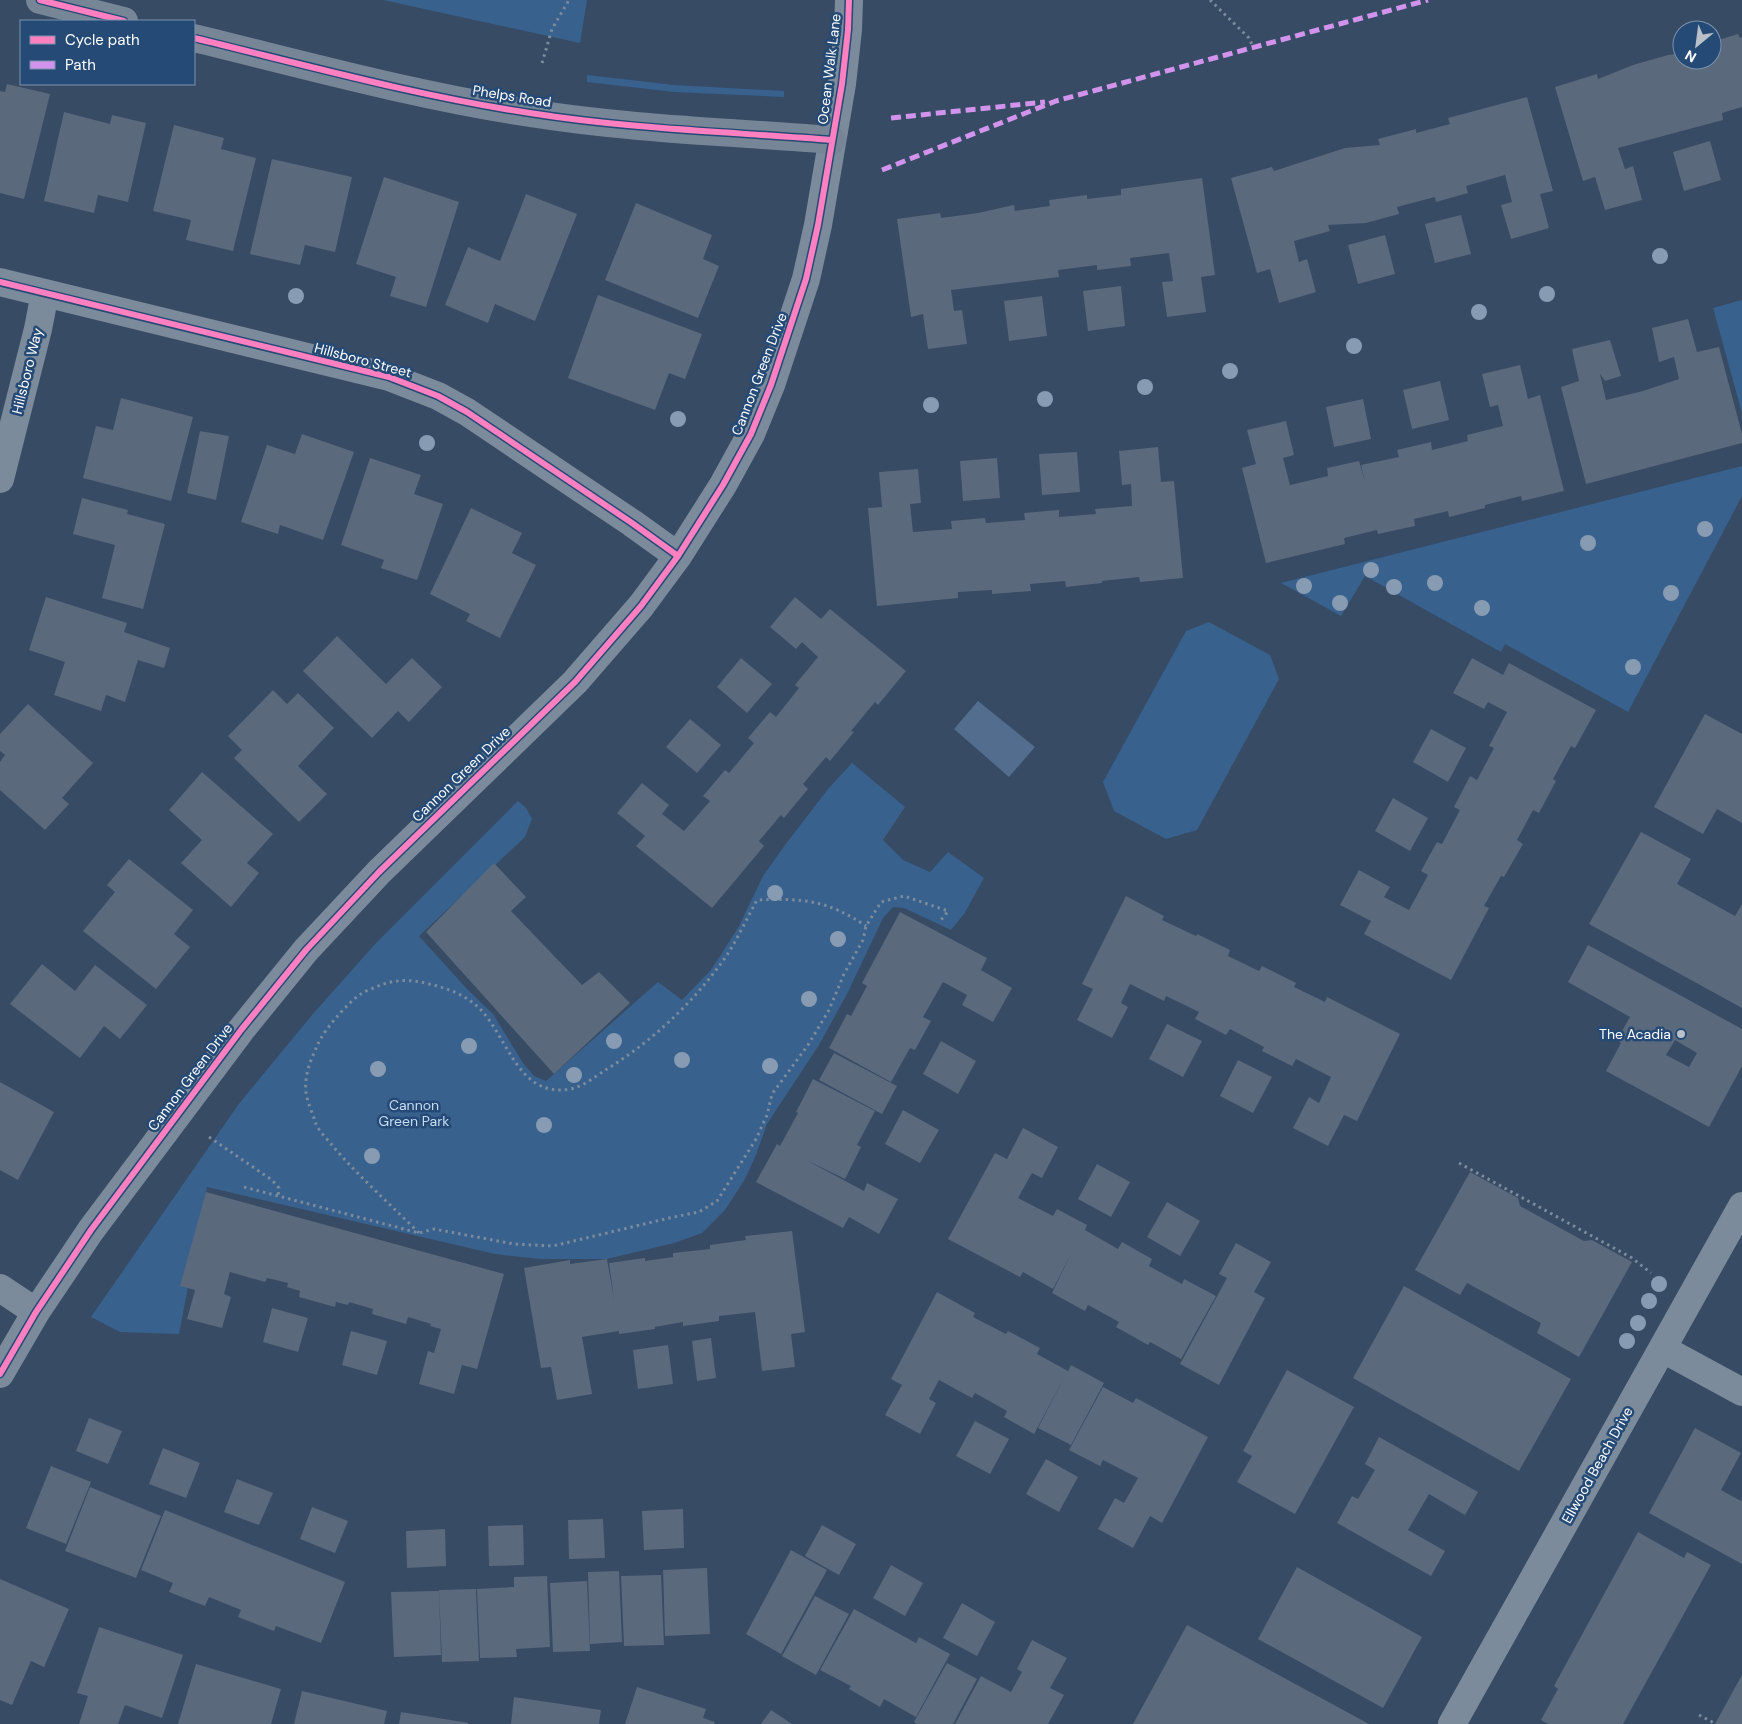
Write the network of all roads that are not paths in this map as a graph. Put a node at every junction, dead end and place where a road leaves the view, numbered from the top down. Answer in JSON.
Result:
{"nodes":[{"id":1,"x":40,"y":0,"type":"edge"},
{"id":2,"x":849,"y":0,"type":"edge"},
{"id":3,"x":120,"y":20,"type":"edge"},
{"id":4,"x":195,"y":38,"type":"edge"},
{"id":5,"x":832,"y":140,"type":"junction"},
{"id":6,"x":0,"y":282,"type":"edge"},
{"id":7,"x":45,"y":293,"type":"junction"},
{"id":8,"x":0,"y":478,"type":"edge"},
{"id":9,"x":678,"y":556,"type":"junction"},
{"id":10,"x":1742,"y":1206,"type":"edge"},
{"id":11,"x":0,"y":1288,"type":"edge"},
{"id":12,"x":36,"y":1312,"type":"junction"},
{"id":13,"x":1663,"y":1349,"type":"junction"},
{"id":14,"x":0,"y":1374,"type":"edge"},
{"id":15,"x":1742,"y":1392,"type":"edge"},
{"id":16,"x":1452,"y":1724,"type":"edge"}],
"edges":[{"from":1,"to":3,"type":"street"},
{"from":2,"to":5,"type":"street","name":"Ocean Walk Lane"},
{"from":4,"to":5,"type":"street","name":"Phelps Road"},
{"from":5,"to":9,"type":"street","name":"Cannon Green Drive"},
{"from":6,"to":7,"type":"street","name":"Hillsboro Street"},
{"from":7,"to":8,"type":"street","name":"Hillsboro Way"},
{"from":7,"to":9,"type":"street","name":"Hillsboro Street"},
{"from":9,"to":12,"type":"street","name":"Cannon Green Drive"},
{"from":10,"to":13,"type":"street","name":"Ellwood Beach Drive"},
{"from":11,"to":12,"type":"street"},
{"from":12,"to":14,"type":"street","name":"Cannon Green Drive"},
{"from":13,"to":15,"type":"street"},
{"from":13,"to":16,"type":"street","name":"Ellwood Beach Drive"}]}
